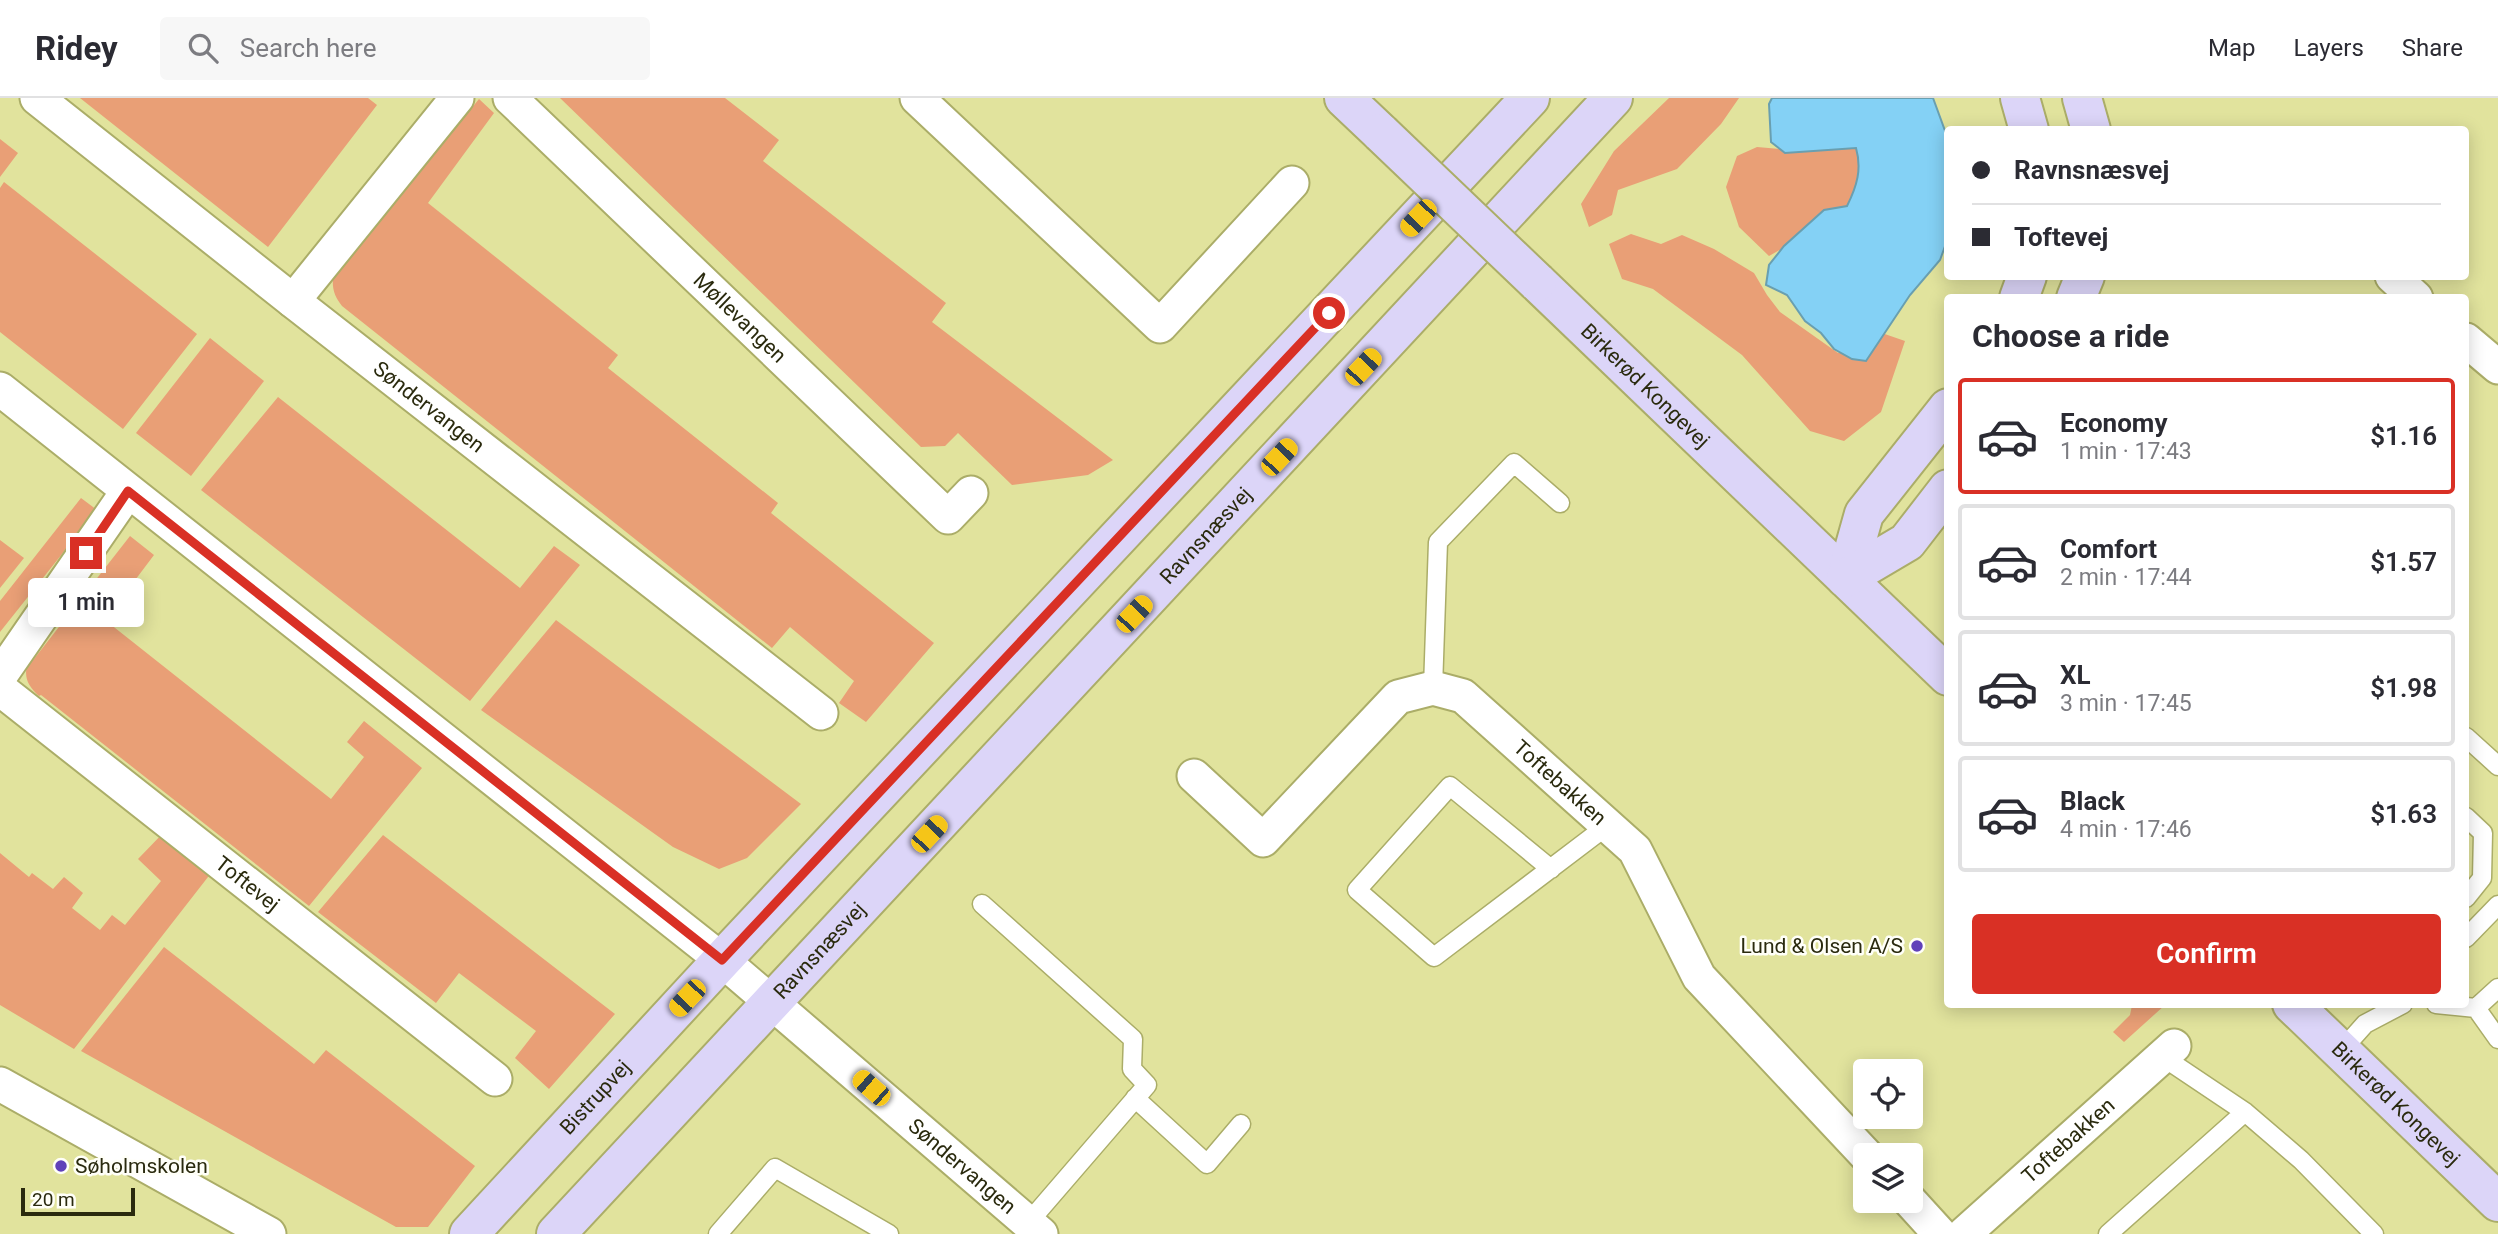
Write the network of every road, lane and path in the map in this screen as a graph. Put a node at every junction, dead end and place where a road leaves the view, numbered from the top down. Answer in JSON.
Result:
{"nodes":[{"id":1,"x":37,"y":98,"type":"edge"},
{"id":2,"x":457,"y":98,"type":"edge"},
{"id":3,"x":510,"y":98,"type":"edge"},
{"id":4,"x":917,"y":98,"type":"edge"},
{"id":5,"x":1344,"y":98,"type":"edge"},
{"id":6,"x":1530,"y":98,"type":"edge"},
{"id":7,"x":1614,"y":98,"type":"edge"},
{"id":8,"x":2020,"y":98,"type":"edge"},
{"id":9,"x":2082,"y":98,"type":"edge"},
{"id":10,"x":2028,"y":126,"type":"edge"},
{"id":11,"x":2090,"y":126,"type":"edge"},
{"id":12,"x":1292,"y":183,"type":"dead end"},
{"id":13,"x":2396,"y":280,"type":"edge"},
{"id":14,"x":2412,"y":294,"type":"edge"},
{"id":15,"x":293,"y":301,"type":"junction"},
{"id":16,"x":2469,"y":343,"type":"edge"},
{"id":17,"x":2498,"y":367,"type":"edge"},
{"id":18,"x":0,"y":389,"type":"edge"},
{"id":19,"x":1944,"y":413,"type":"edge"},
{"id":20,"x":128,"y":491,"type":"junction"},
{"id":21,"x":971,"y":493,"type":"dead end"},
{"id":22,"x":1944,"y":494,"type":"edge"},
{"id":23,"x":1560,"y":503,"type":"dead end"},
{"id":24,"x":1846,"y":578,"type":"junction"},
{"id":25,"x":1944,"y":672,"type":"edge"},
{"id":26,"x":0,"y":676,"type":"edge"},
{"id":27,"x":1433,"y":688,"type":"junction"},
{"id":28,"x":0,"y":689,"type":"edge"},
{"id":29,"x":821,"y":713,"type":"dead end"},
{"id":30,"x":2469,"y":740,"type":"edge"},
{"id":31,"x":2498,"y":766,"type":"edge"},
{"id":32,"x":1194,"y":776,"type":"dead end"},
{"id":33,"x":2469,"y":820,"type":"edge"},
{"id":34,"x":1608,"y":825,"type":"junction"},
{"id":35,"x":1551,"y":869,"type":"junction"},
{"id":36,"x":2469,"y":894,"type":"edge"},
{"id":37,"x":982,"y":904,"type":"dead end"},
{"id":38,"x":2498,"y":905,"type":"edge"},
{"id":39,"x":2469,"y":935,"type":"edge"},
{"id":40,"x":722,"y":960,"type":"junction"},
{"id":41,"x":2498,"y":988,"type":"edge"},
{"id":42,"x":771,"y":1004,"type":"junction"},
{"id":43,"x":2469,"y":1007,"type":"edge"},
{"id":44,"x":2299,"y":1008,"type":"edge"},
{"id":45,"x":2395,"y":1008,"type":"edge"},
{"id":46,"x":2476,"y":1008,"type":"junction"},
{"id":47,"x":2498,"y":1039,"type":"edge"},
{"id":48,"x":2169,"y":1051,"type":"joint"},
{"id":49,"x":2340,"y":1052,"type":"junction"},
{"id":50,"x":495,"y":1079,"type":"dead end"},
{"id":51,"x":0,"y":1084,"type":"edge"},
{"id":52,"x":1135,"y":1098,"type":"junction"},
{"id":53,"x":2245,"y":1112,"type":"junction"},
{"id":54,"x":1241,"y":1124,"type":"dead end"},
{"id":55,"x":1855,"y":1143,"type":"edge"},
{"id":56,"x":2498,"y":1202,"type":"edge"},
{"id":57,"x":1921,"y":1213,"type":"edge"},
{"id":58,"x":1034,"y":1228,"type":"edge"},
{"id":59,"x":269,"y":1234,"type":"edge"},
{"id":60,"x":470,"y":1234,"type":"edge"},
{"id":61,"x":556,"y":1234,"type":"edge"},
{"id":62,"x":718,"y":1234,"type":"edge"},
{"id":63,"x":888,"y":1234,"type":"edge"},
{"id":64,"x":1940,"y":1234,"type":"edge"},
{"id":65,"x":1964,"y":1234,"type":"edge"},
{"id":66,"x":2108,"y":1234,"type":"edge"},
{"id":67,"x":2374,"y":1234,"type":"edge"}],
"edges":[{"from":1,"to":15,"type":"street","name":"Søndervangen"},
{"from":2,"to":15,"type":"street"},
{"from":3,"to":21,"type":"street","name":"Møllevangen"},
{"from":4,"to":12,"type":"street"},
{"from":5,"to":24,"type":"main road","name":"Birkerød Kongevej","bridge":true},
{"from":6,"to":40,"type":"main road"},
{"from":7,"to":42,"type":"main road","name":"Ravnsnæsvej"},
{"from":8,"to":10,"type":"main road"},
{"from":9,"to":11,"type":"main road"},
{"from":13,"to":14,"type":"street"},
{"from":15,"to":29,"type":"street","name":"Søndervangen"},
{"from":16,"to":17,"type":"street"},
{"from":18,"to":20,"type":"street","name":"Søndervangen"},
{"from":19,"to":24,"type":"main road"},
{"from":20,"to":26,"type":"street"},
{"from":20,"to":40,"type":"street","name":"Søndervangen"},
{"from":22,"to":24,"type":"main road"},
{"from":23,"to":27,"type":"lane"},
{"from":24,"to":25,"type":"main road","name":"Birkerød Kongevej"},
{"from":27,"to":32,"type":"street"},
{"from":27,"to":34,"type":"street","name":"Toftebakken"},
{"from":28,"to":50,"type":"street","name":"Toftevej"},
{"from":30,"to":31,"type":"lane"},
{"from":33,"to":36,"type":"lane"},
{"from":34,"to":35,"type":"lane"},
{"from":34,"to":55,"type":"street","name":"Toftebakken"},
{"from":35,"to":35,"type":"lane"},
{"from":37,"to":52,"type":"lane"},
{"from":38,"to":39,"type":"lane"},
{"from":40,"to":42,"type":"street","name":"Søndervangen"},
{"from":40,"to":60,"type":"main road","name":"Bistrupvej"},
{"from":41,"to":46,"type":"lane"},
{"from":42,"to":58,"type":"street","name":"Søndervangen"},
{"from":42,"to":61,"type":"main road"},
{"from":43,"to":46,"type":"lane"},
{"from":44,"to":49,"type":"main road","name":"Birkerød Kongevej"},
{"from":45,"to":49,"type":"lane"},
{"from":46,"to":47,"type":"lane"},
{"from":48,"to":53,"type":"lane"},
{"from":48,"to":65,"type":"street","name":"Toftebakken"},
{"from":49,"to":56,"type":"main road","name":"Birkerød Kongevej"},
{"from":51,"to":59,"type":"street"},
{"from":52,"to":54,"type":"lane"},
{"from":52,"to":58,"type":"lane"},
{"from":53,"to":66,"type":"lane"},
{"from":53,"to":67,"type":"lane"},
{"from":57,"to":64,"type":"street"},
{"from":62,"to":63,"type":"lane"}]}
